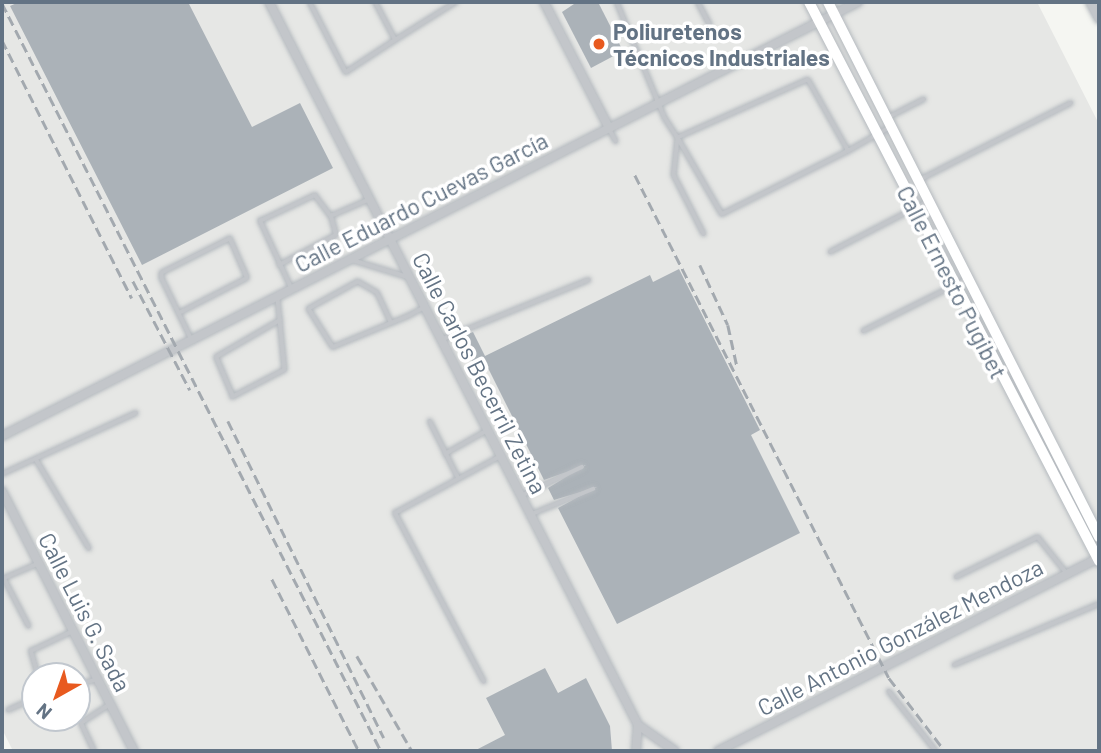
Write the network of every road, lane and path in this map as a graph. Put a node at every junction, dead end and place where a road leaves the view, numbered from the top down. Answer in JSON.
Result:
{"nodes":[{"id":1,"x":269,"y":2,"type":"edge"},
{"id":2,"x":310,"y":2,"type":"edge"},
{"id":3,"x":374,"y":2,"type":"edge"},
{"id":4,"x":456,"y":2,"type":"edge"},
{"id":5,"x":544,"y":2,"type":"edge"},
{"id":6,"x":617,"y":2,"type":"edge"},
{"id":7,"x":698,"y":2,"type":"edge"},
{"id":8,"x":809,"y":2,"type":"edge"},
{"id":9,"x":828,"y":2,"type":"edge"},
{"id":10,"x":858,"y":2,"type":"edge"},
{"id":11,"x":1090,"y":2,"type":"edge"},
{"id":12,"x":834,"y":14,"type":"junction"},
{"id":13,"x":1099,"y":19,"type":"edge"},
{"id":14,"x":820,"y":21,"type":"junction"},
{"id":15,"x":710,"y":25,"type":"dead end"},
{"id":16,"x":395,"y":40,"type":"junction"},
{"id":17,"x":924,"y":99,"type":"dead end"},
{"id":18,"x":661,"y":103,"type":"junction"},
{"id":19,"x":1071,"y":103,"type":"dead end"},
{"id":20,"x":889,"y":122,"type":"junction"},
{"id":21,"x":609,"y":128,"type":"junction"},
{"id":22,"x":877,"y":133,"type":"junction"},
{"id":23,"x":678,"y":138,"type":"junction"},
{"id":24,"x":616,"y":141,"type":"dead end"},
{"id":25,"x":848,"y":151,"type":"junction"},
{"id":26,"x":919,"y":180,"type":"junction"},
{"id":27,"x":370,"y":199,"type":"junction"},
{"id":28,"x":929,"y":201,"type":"junction"},
{"id":29,"x":914,"y":208,"type":"junction"},
{"id":30,"x":331,"y":216,"type":"junction"},
{"id":31,"x":704,"y":234,"type":"dead end"},
{"id":32,"x":390,"y":239,"type":"junction"},
{"id":33,"x":830,"y":252,"type":"dead end"},
{"id":34,"x":351,"y":259,"type":"junction"},
{"id":35,"x":279,"y":265,"type":"junction"},
{"id":36,"x":410,"y":278,"type":"junction"},
{"id":37,"x":967,"y":279,"type":"junction"},
{"id":38,"x":588,"y":280,"type":"dead end"},
{"id":39,"x":951,"y":286,"type":"junction"},
{"id":40,"x":292,"y":289,"type":"junction"},
{"id":41,"x":278,"y":297,"type":"junction"},
{"id":42,"x":425,"y":307,"type":"junction"},
{"id":43,"x":179,"y":313,"type":"junction"},
{"id":44,"x":280,"y":320,"type":"junction"},
{"id":45,"x":391,"y":323,"type":"junction"},
{"id":46,"x":863,"y":331,"type":"dead end"},
{"id":47,"x":999,"y":339,"type":"junction"},
{"id":48,"x":191,"y":340,"type":"junction"},
{"id":49,"x":442,"y":341,"type":"junction"},
{"id":50,"x":983,"y":346,"type":"junction"},
{"id":51,"x":136,"y":413,"type":"dead end"},
{"id":52,"x":430,"y":421,"type":"dead end"},
{"id":53,"x":488,"y":430,"type":"junction"},
{"id":54,"x":2,"y":436,"type":"edge"},
{"id":55,"x":445,"y":454,"type":"junction"},
{"id":56,"x":501,"y":456,"type":"junction"},
{"id":57,"x":36,"y":459,"type":"junction"},
{"id":58,"x":582,"y":467,"type":"dead end"},
{"id":59,"x":2,"y":474,"type":"edge"},
{"id":60,"x":458,"y":477,"type":"junction"},
{"id":61,"x":593,"y":489,"type":"dead end"},
{"id":62,"x":2,"y":491,"type":"edge"},
{"id":63,"x":521,"y":496,"type":"junction"},
{"id":64,"x":530,"y":514,"type":"junction"},
{"id":65,"x":1099,"y":537,"type":"edge"},
{"id":66,"x":89,"y":548,"type":"dead end"},
{"id":67,"x":1098,"y":559,"type":"edge"},
{"id":68,"x":39,"y":563,"type":"junction"},
{"id":69,"x":1067,"y":574,"type":"junction"},
{"id":70,"x":3,"y":578,"type":"edge"},
{"id":71,"x":956,"y":578,"type":"dead end"},
{"id":72,"x":1099,"y":604,"type":"edge"},
{"id":73,"x":29,"y":626,"type":"dead end"},
{"id":74,"x":73,"y":631,"type":"junction"},
{"id":75,"x":34,"y":662,"type":"edge"},
{"id":76,"x":954,"y":665,"type":"dead end"},
{"id":77,"x":98,"y":679,"type":"junction"},
{"id":78,"x":91,"y":681,"type":"edge"},
{"id":79,"x":484,"y":682,"type":"dead end"},
{"id":80,"x":889,"y":691,"type":"dead end"},
{"id":81,"x":21,"y":704,"type":"edge"},
{"id":82,"x":110,"y":704,"type":"junction"},
{"id":83,"x":8,"y":710,"type":"dead end"},
{"id":84,"x":638,"y":725,"type":"junction"},
{"id":85,"x":94,"y":751,"type":"edge"},
{"id":86,"x":134,"y":751,"type":"edge"},
{"id":87,"x":636,"y":751,"type":"edge"},
{"id":88,"x":675,"y":751,"type":"edge"},
{"id":89,"x":719,"y":751,"type":"edge"},
{"id":90,"x":936,"y":751,"type":"edge"}],
"edges":[{"from":1,"to":27,"type":"street","name":"Calle Carlos Becerril Zetina"},
{"from":2,"to":16,"type":"lane"},
{"from":3,"to":16,"type":"lane"},
{"from":4,"to":16,"type":"lane"},
{"from":5,"to":21,"type":"street"},
{"from":6,"to":18,"type":"lane"},
{"from":7,"to":15,"type":"lane"},
{"from":8,"to":14,"type":"street","name":"Calle Ernesto Pugibet"},
{"from":9,"to":12,"type":"street","name":"Calle Ernesto Pugibet"},
{"from":10,"to":12,"type":"street","name":"Calle Eduardo Cuevas García"},
{"from":11,"to":13,"type":"street"},
{"from":12,"to":14,"type":"street","name":"Calle Eduardo Cuevas García"},
{"from":12,"to":20,"type":"street","name":"Calle Ernesto Pugibet"},
{"from":14,"to":18,"type":"street","name":"Calle Eduardo Cuevas García"},
{"from":14,"to":22,"type":"street","name":"Calle Ernesto Pugibet"},
{"from":17,"to":20,"type":"lane"},
{"from":18,"to":21,"type":"street","name":"Calle Eduardo Cuevas García"},
{"from":18,"to":23,"type":"lane"},
{"from":19,"to":26,"type":"lane"},
{"from":20,"to":22,"type":"lane"},
{"from":20,"to":26,"type":"street","name":"Calle Ernesto Pugibet"},
{"from":21,"to":24,"type":"lane"},
{"from":21,"to":32,"type":"street","name":"Calle Eduardo Cuevas García"},
{"from":22,"to":25,"type":"lane"},
{"from":22,"to":29,"type":"street","name":"Calle Ernesto Pugibet"},
{"from":23,"to":25,"type":"lane"},
{"from":23,"to":25,"type":"lane"},
{"from":23,"to":31,"type":"lane"},
{"from":26,"to":28,"type":"street","name":"Calle Ernesto Pugibet"},
{"from":27,"to":30,"type":"lane"},
{"from":27,"to":32,"type":"street","name":"Calle Carlos Becerril Zetina"},
{"from":28,"to":29,"type":"lane"},
{"from":28,"to":37,"type":"street","name":"Calle Ernesto Pugibet"},
{"from":29,"to":33,"type":"lane"},
{"from":29,"to":39,"type":"street","name":"Calle Ernesto Pugibet"},
{"from":30,"to":35,"type":"lane"},
{"from":30,"to":35,"type":"lane"},
{"from":32,"to":34,"type":"street","name":"Calle Eduardo Cuevas García"},
{"from":32,"to":36,"type":"street","name":"Calle Carlos Becerril Zetina"},
{"from":34,"to":36,"type":"lane"},
{"from":34,"to":40,"type":"street","name":"Calle Eduardo Cuevas García"},
{"from":35,"to":40,"type":"lane"},
{"from":36,"to":42,"type":"street","name":"Calle Carlos Becerril Zetina"},
{"from":37,"to":39,"type":"lane"},
{"from":37,"to":47,"type":"street","name":"Calle Ernesto Pugibet"},
{"from":38,"to":49,"type":"lane"},
{"from":39,"to":46,"type":"lane"},
{"from":39,"to":50,"type":"street","name":"Calle Ernesto Pugibet"},
{"from":40,"to":41,"type":"street","name":"Calle Eduardo Cuevas García"},
{"from":41,"to":44,"type":"lane"},
{"from":41,"to":48,"type":"street","name":"Calle Eduardo Cuevas García"},
{"from":42,"to":45,"type":"lane"},
{"from":42,"to":49,"type":"street","name":"Calle Carlos Becerril Zetina"},
{"from":43,"to":43,"type":"lane"},
{"from":43,"to":48,"type":"lane"},
{"from":44,"to":44,"type":"lane"},
{"from":45,"to":45,"type":"lane"},
{"from":47,"to":50,"type":"street"},
{"from":47,"to":65,"type":"street","name":"Calle Ernesto Pugibet"},
{"from":48,"to":54,"type":"street","name":"Calle Eduardo Cuevas García"},
{"from":49,"to":53,"type":"street","name":"Calle Carlos Becerril Zetina"},
{"from":50,"to":67,"type":"street","name":"Calle Ernesto Pugibet"},
{"from":51,"to":57,"type":"lane"},
{"from":52,"to":55,"type":"lane"},
{"from":53,"to":55,"type":"lane"},
{"from":53,"to":56,"type":"street","name":"Calle Carlos Becerril Zetina"},
{"from":55,"to":60,"type":"lane"},
{"from":56,"to":60,"type":"lane"},
{"from":56,"to":63,"type":"street","name":"Calle Carlos Becerril Zetina"},
{"from":57,"to":59,"type":"lane"},
{"from":57,"to":66,"type":"lane"},
{"from":58,"to":63,"type":"lane"},
{"from":60,"to":79,"type":"lane"},
{"from":61,"to":64,"type":"lane"},
{"from":62,"to":68,"type":"street","name":"Calle Luis G. Sada"},
{"from":63,"to":64,"type":"street","name":"Calle Carlos Becerril Zetina"},
{"from":64,"to":84,"type":"street","name":"Calle Carlos Becerril Zetina"},
{"from":67,"to":69,"type":"street","name":"Calle Antonio González Mendoza"},
{"from":68,"to":70,"type":"lane"},
{"from":68,"to":74,"type":"street","name":"Calle Luis G. Sada"},
{"from":69,"to":71,"type":"lane"},
{"from":69,"to":89,"type":"street","name":"Calle Antonio González Mendoza"},
{"from":70,"to":73,"type":"lane"},
{"from":72,"to":76,"type":"lane"},
{"from":74,"to":75,"type":"lane"},
{"from":74,"to":77,"type":"street","name":"Calle Luis G. Sada"},
{"from":77,"to":78,"type":"lane"},
{"from":77,"to":82,"type":"street","name":"Calle Luis G. Sada"},
{"from":80,"to":90,"type":"lane"},
{"from":81,"to":83,"type":"lane"},
{"from":82,"to":85,"type":"lane"},
{"from":82,"to":86,"type":"street","name":"Calle Luis G. Sada"},
{"from":84,"to":87,"type":"street"},
{"from":84,"to":88,"type":"street","name":"Calle Carlos Becerril Zetina"}]}
